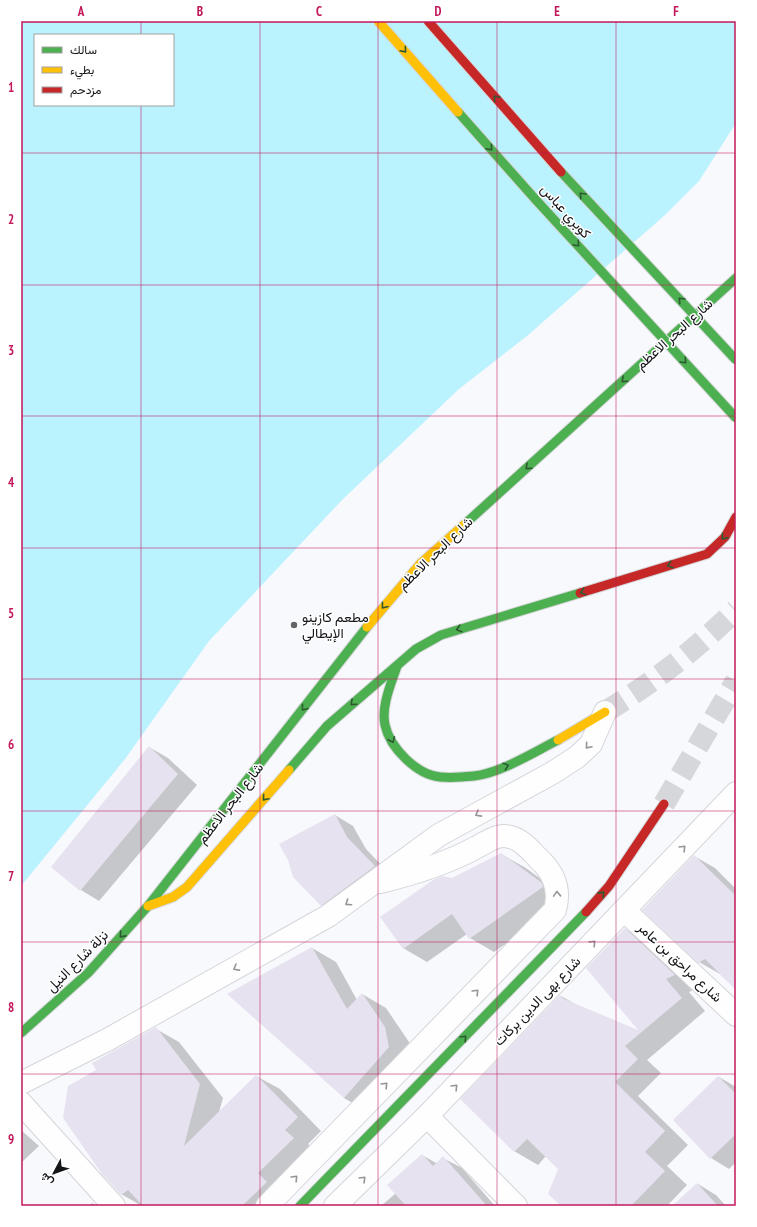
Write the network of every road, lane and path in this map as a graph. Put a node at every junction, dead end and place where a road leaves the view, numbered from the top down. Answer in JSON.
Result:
{"nodes":[{"id":1,"x":378,"y":21,"type":"edge"},
{"id":2,"x":428,"y":21,"type":"edge"},
{"id":3,"x":736,"y":278,"type":"edge"},
{"id":4,"x":736,"y":360,"type":"edge"},
{"id":5,"x":736,"y":418,"type":"edge"},
{"id":6,"x":736,"y":517,"type":"edge"},
{"id":7,"x":398,"y":663,"type":"junction"},
{"id":8,"x":606,"y":712,"type":"joint"},
{"id":9,"x":736,"y":793,"type":"edge"},
{"id":10,"x":664,"y":804,"type":"tunnel mouth"},
{"id":11,"x":374,"y":884,"type":"junction"},
{"id":12,"x":148,"y":906,"type":"junction"},
{"id":13,"x":624,"y":910,"type":"junction"},
{"id":14,"x":736,"y":1015,"type":"edge"},
{"id":15,"x":21,"y":1032,"type":"edge"},
{"id":16,"x":21,"y":1083,"type":"edge"},
{"id":17,"x":21,"y":1103,"type":"edge"},
{"id":18,"x":427,"y":1116,"type":"junction"},
{"id":19,"x":114,"y":1206,"type":"edge"},
{"id":20,"x":267,"y":1206,"type":"edge"},
{"id":21,"x":300,"y":1206,"type":"edge"},
{"id":22,"x":335,"y":1206,"type":"edge"},
{"id":23,"x":516,"y":1206,"type":"edge"}],
"edges":[{"from":1,"to":5,"type":"main road","name":"كوبري عباس","one_way":true,"bridge":true},
{"from":4,"to":2,"type":"main road","name":"كوبري عباس","one_way":true,"bridge":true},
{"from":3,"to":12,"type":"main road","name":"شارع البحر الاعظم","one_way":true},
{"from":6,"to":7,"type":"main road","one_way":true},
{"from":7,"to":8,"type":"main road","one_way":true},
{"from":7,"to":12,"type":"main road","one_way":true},
{"from":8,"to":11,"type":"street","one_way":true},
{"from":13,"to":9,"type":"street","name":"شارع بهى الدين بركات","one_way":true},
{"from":21,"to":10,"type":"main road","name":"شارع بهى الدين بركات","one_way":true},
{"from":11,"to":16,"type":"street","one_way":true},
{"from":20,"to":11,"type":"street","one_way":true},
{"from":12,"to":15,"type":"main road","name":"نزلة شارع النيل","one_way":true},
{"from":13,"to":14,"type":"street","name":"شارع مراحق بن عامر"},
{"from":18,"to":13,"type":"street","name":"شارع بهى الدين بركات","one_way":true},
{"from":17,"to":19,"type":"street"},
{"from":22,"to":18,"type":"street","name":"شارع بهى الدين بركات","one_way":true},
{"from":18,"to":23,"type":"street"}]}
